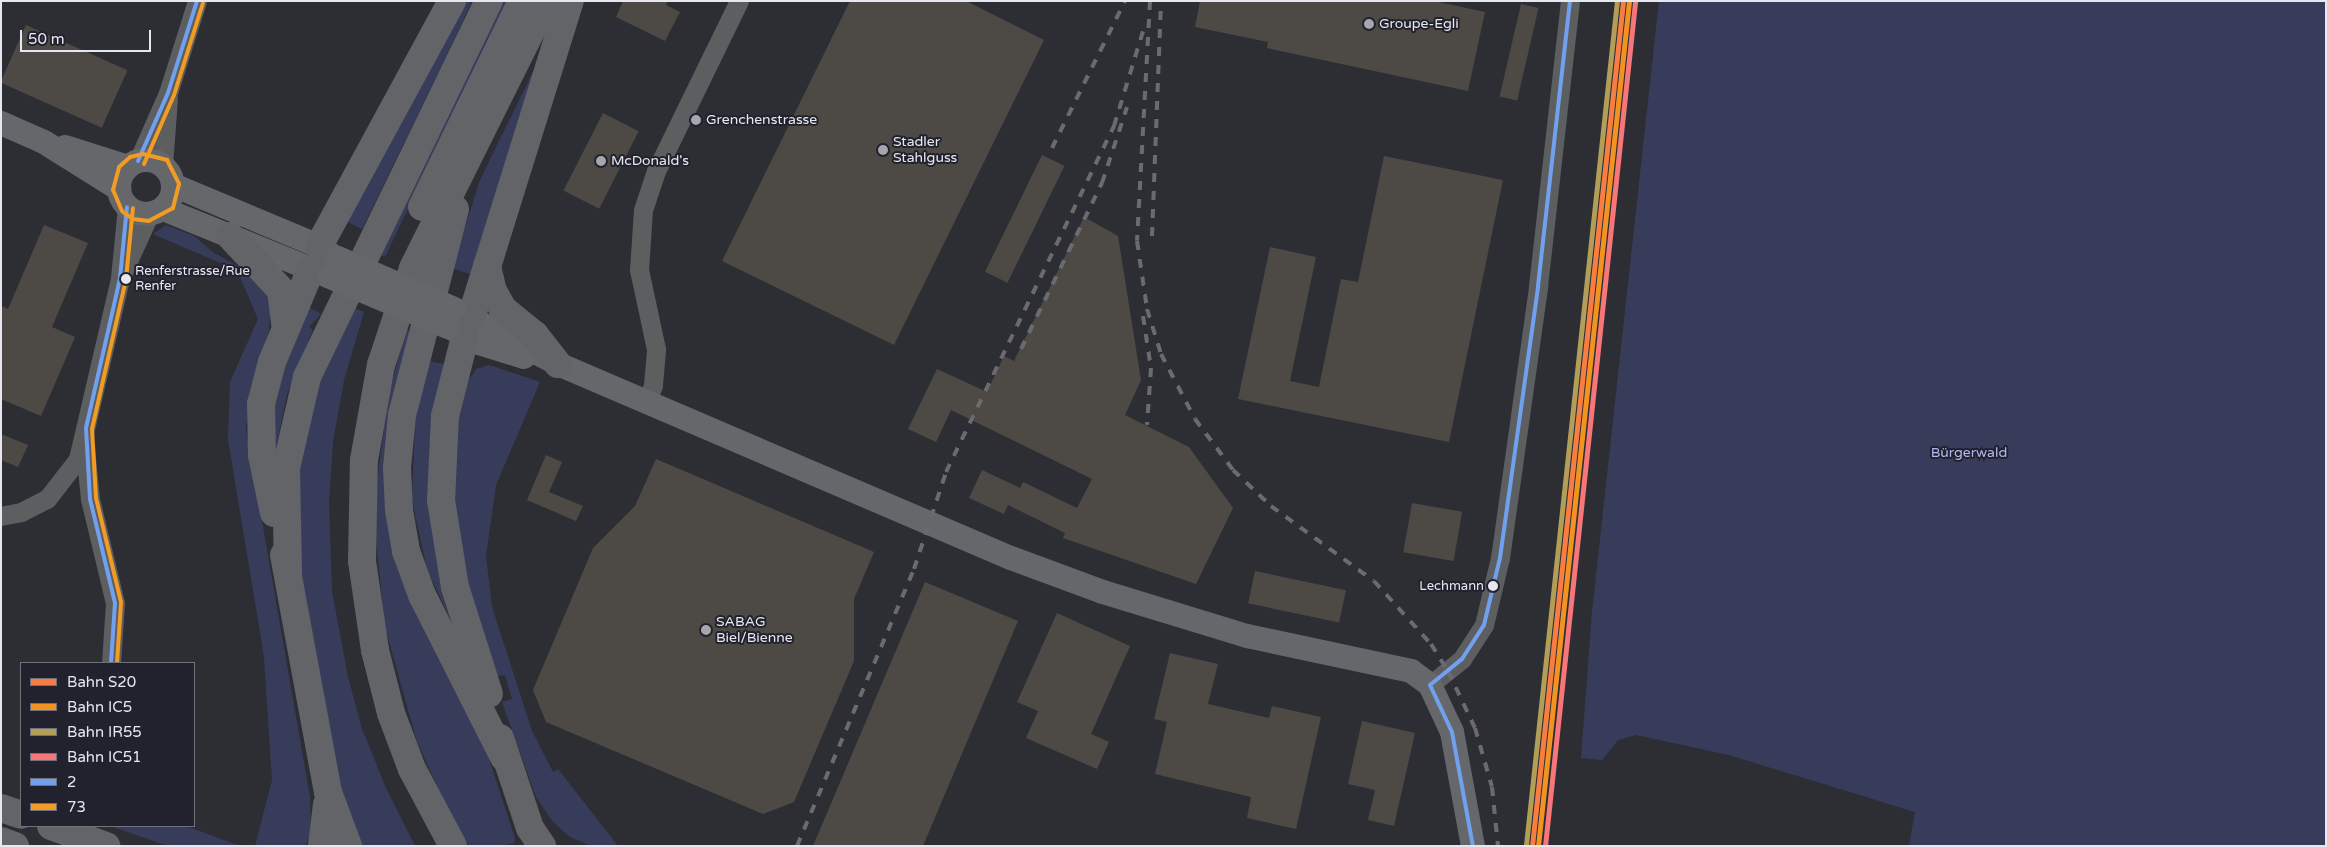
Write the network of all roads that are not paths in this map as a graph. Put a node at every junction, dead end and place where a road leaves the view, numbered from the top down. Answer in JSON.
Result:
{"nodes":[{"id":1,"x":197,"y":1,"type":"edge"},
{"id":2,"x":452,"y":1,"type":"edge"},
{"id":3,"x":489,"y":1,"type":"edge"},
{"id":4,"x":522,"y":1,"type":"edge"},
{"id":5,"x":546,"y":1,"type":"edge"},
{"id":6,"x":570,"y":1,"type":"edge"},
{"id":7,"x":739,"y":1,"type":"edge"},
{"id":8,"x":1570,"y":1,"type":"edge"},
{"id":9,"x":503,"y":88,"type":"junction"},
{"id":10,"x":168,"y":93,"type":"junction"},
{"id":11,"x":1,"y":123,"type":"edge"},
{"id":12,"x":44,"y":142,"type":"junction"},
{"id":13,"x":133,"y":164,"type":"junction"},
{"id":14,"x":168,"y":175,"type":"junction"},
{"id":15,"x":139,"y":205,"type":"junction"},
{"id":16,"x":230,"y":236,"type":"junction"},
{"id":17,"x":324,"y":262,"type":"junction"},
{"id":18,"x":487,"y":266,"type":"junction"},
{"id":19,"x":459,"y":323,"type":"junction"},
{"id":20,"x":285,"y":329,"type":"junction"},
{"id":21,"x":558,"y":364,"type":"junction"},
{"id":22,"x":647,"y":401,"type":"junction"},
{"id":23,"x":86,"y":428,"type":"junction"},
{"id":24,"x":1,"y":516,"type":"edge"},
{"id":25,"x":288,"y":572,"type":"junction"},
{"id":26,"x":111,"y":662,"type":"edge"},
{"id":27,"x":1430,"y":686,"type":"junction"},
{"id":28,"x":504,"y":756,"type":"junction"},
{"id":29,"x":328,"y":792,"type":"junction"},
{"id":30,"x":1,"y":808,"type":"edge"},
{"id":31,"x":20,"y":815,"type":"edge"},
{"id":32,"x":54,"y":827,"type":"edge"},
{"id":33,"x":1,"y":841,"type":"edge"},
{"id":34,"x":15,"y":846,"type":"edge"},
{"id":35,"x":106,"y":846,"type":"edge"},
{"id":36,"x":322,"y":846,"type":"edge"},
{"id":37,"x":348,"y":846,"type":"edge"},
{"id":38,"x":431,"y":846,"type":"edge"},
{"id":39,"x":453,"y":846,"type":"edge"},
{"id":40,"x":542,"y":846,"type":"edge"},
{"id":41,"x":1473,"y":846,"type":"edge"}],
"edges":[{"from":1,"to":10,"type":"street"},
{"from":2,"to":17,"type":"highway"},
{"from":3,"to":25,"type":"highway"},
{"from":4,"to":38,"type":"highway"},
{"from":5,"to":9,"type":"highway"},
{"from":6,"to":18,"type":"highway"},
{"from":7,"to":22,"type":"street"},
{"from":8,"to":27,"type":"street"},
{"from":9,"to":28,"type":"highway"},
{"from":9,"to":39,"type":"highway"},
{"from":10,"to":13,"type":"street"},
{"from":10,"to":14,"type":"street"},
{"from":11,"to":12,"type":"main road"},
{"from":12,"to":13,"type":"main road"},
{"from":12,"to":15,"type":"main road"},
{"from":13,"to":14,"type":"main road"},
{"from":13,"to":15,"type":"main road"},
{"from":14,"to":15,"type":"main road"},
{"from":14,"to":17,"type":"main road"},
{"from":15,"to":16,"type":"main road"},
{"from":15,"to":23,"type":"street"},
{"from":16,"to":17,"type":"main road"},
{"from":16,"to":20,"type":"highway"},
{"from":17,"to":19,"type":"main road","bridge":true},
{"from":17,"to":20,"type":"highway"},
{"from":18,"to":19,"type":"highway"},
{"from":18,"to":21,"type":"highway"},
{"from":19,"to":21,"type":"main road"},
{"from":19,"to":28,"type":"highway"},
{"from":20,"to":25,"type":"highway"},
{"from":21,"to":22,"type":"main road"},
{"from":22,"to":27,"type":"main road"},
{"from":23,"to":24,"type":"street"},
{"from":23,"to":26,"type":"street"},
{"from":25,"to":29,"type":"highway"},
{"from":27,"to":41,"type":"main road"},
{"from":28,"to":40,"type":"highway"},
{"from":29,"to":36,"type":"highway"},
{"from":29,"to":37,"type":"highway"},
{"from":30,"to":31,"type":"highway"},
{"from":32,"to":35,"type":"highway"},
{"from":33,"to":34,"type":"highway"}]}
